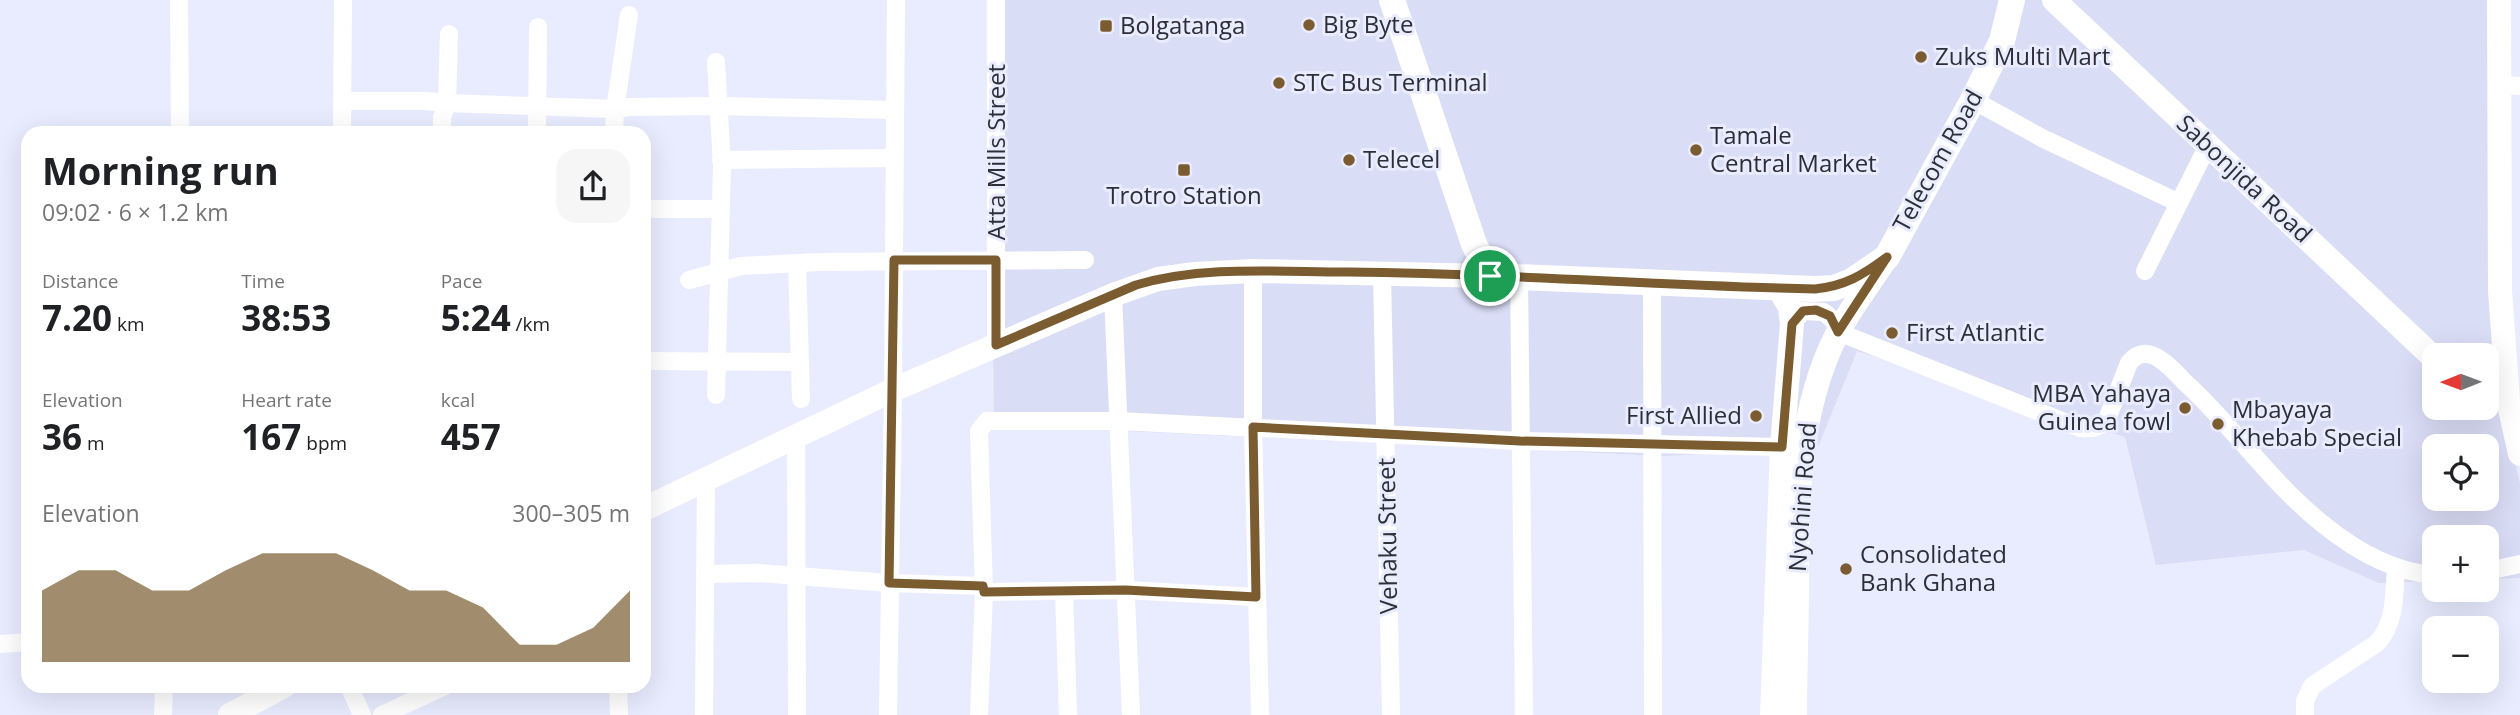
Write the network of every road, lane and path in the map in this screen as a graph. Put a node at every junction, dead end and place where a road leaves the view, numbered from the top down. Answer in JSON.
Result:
{"nodes":[{"id":1,"x":179,"y":0,"type":"edge"},
{"id":2,"x":343,"y":0,"type":"edge"},
{"id":3,"x":896,"y":0,"type":"edge"},
{"id":4,"x":996,"y":0,"type":"edge"},
{"id":5,"x":2012,"y":0,"type":"edge"},
{"id":6,"x":2054,"y":0,"type":"edge"},
{"id":7,"x":2499,"y":0,"type":"edge"},
{"id":8,"x":1397,"y":2,"type":"edge"},
{"id":9,"x":629,"y":15,"type":"dead end"},
{"id":10,"x":538,"y":27,"type":"dead end"},
{"id":11,"x":449,"y":34,"type":"dead end"},
{"id":12,"x":716,"y":62,"type":"dead end"},
{"id":13,"x":2510,"y":85,"type":"edge"},
{"id":14,"x":1973,"y":100,"type":"junction"},
{"id":15,"x":343,"y":101,"type":"junction"},
{"id":16,"x":447,"y":103,"type":"junction"},
{"id":17,"x":538,"y":106,"type":"junction"},
{"id":18,"x":717,"y":106,"type":"junction"},
{"id":19,"x":615,"y":109,"type":"junction"},
{"id":20,"x":894,"y":110,"type":"junction"},
{"id":21,"x":180,"y":126,"type":"edge"},
{"id":22,"x":342,"y":126,"type":"edge"},
{"id":23,"x":442,"y":126,"type":"edge"},
{"id":24,"x":537,"y":126,"type":"edge"},
{"id":25,"x":614,"y":126,"type":"edge"},
{"id":26,"x":2208,"y":145,"type":"junction"},
{"id":27,"x":894,"y":158,"type":"junction"},
{"id":28,"x":721,"y":160,"type":"junction"},
{"id":29,"x":2179,"y":203,"type":"junction"},
{"id":30,"x":651,"y":209,"type":"edge"},
{"id":31,"x":720,"y":209,"type":"junction"},
{"id":32,"x":1887,"y":257,"type":"junction"},
{"id":33,"x":894,"y":260,"type":"junction"},
{"id":34,"x":996,"y":260,"type":"junction"},
{"id":35,"x":1085,"y":260,"type":"dead end"},
{"id":36,"x":797,"y":264,"type":"junction"},
{"id":37,"x":719,"y":271,"type":"junction"},
{"id":38,"x":1253,"y":271,"type":"junction"},
{"id":39,"x":2145,"y":271,"type":"dead end"},
{"id":40,"x":1382,"y":272,"type":"junction"},
{"id":41,"x":1490,"y":276,"type":"junction"},
{"id":42,"x":1519,"y":277,"type":"junction"},
{"id":43,"x":689,"y":280,"type":"dead end"},
{"id":44,"x":1652,"y":283,"type":"junction"},
{"id":45,"x":1779,"y":289,"type":"junction"},
{"id":46,"x":1112,"y":295,"type":"junction"},
{"id":47,"x":2511,"y":305,"type":"edge"},
{"id":48,"x":1792,"y":324,"type":"junction"},
{"id":49,"x":1838,"y":332,"type":"junction"},
{"id":50,"x":996,"y":345,"type":"junction"},
{"id":51,"x":2422,"y":347,"type":"edge"},
{"id":52,"x":717,"y":360,"type":"junction"},
{"id":53,"x":651,"y":361,"type":"edge"},
{"id":54,"x":800,"y":362,"type":"junction"},
{"id":55,"x":2499,"y":382,"type":"edge"},
{"id":56,"x":893,"y":390,"type":"junction"},
{"id":57,"x":716,"y":395,"type":"dead end"},
{"id":58,"x":801,"y":399,"type":"dead end"},
{"id":59,"x":2499,"y":400,"type":"edge"},
{"id":60,"x":1118,"y":421,"type":"junction"},
{"id":61,"x":1253,"y":427,"type":"junction"},
{"id":62,"x":1386,"y":435,"type":"junction"},
{"id":63,"x":796,"y":436,"type":"junction"},
{"id":64,"x":1520,"y":441,"type":"junction"},
{"id":65,"x":1653,"y":444,"type":"junction"},
{"id":66,"x":1782,"y":447,"type":"junction"},
{"id":67,"x":2520,"y":454,"type":"edge"},
{"id":68,"x":706,"y":479,"type":"junction"},
{"id":69,"x":651,"y":506,"type":"edge"},
{"id":70,"x":2520,"y":564,"type":"edge"},
{"id":71,"x":2396,"y":567,"type":"junction"},
{"id":72,"x":2499,"y":568,"type":"edge"},
{"id":73,"x":2422,"y":572,"type":"edge"},
{"id":74,"x":705,"y":574,"type":"junction"},
{"id":75,"x":796,"y":577,"type":"junction"},
{"id":76,"x":889,"y":583,"type":"junction"},
{"id":77,"x":984,"y":589,"type":"junction"},
{"id":78,"x":1125,"y":590,"type":"junction"},
{"id":79,"x":1064,"y":591,"type":"junction"},
{"id":80,"x":1256,"y":597,"type":"junction"},
{"id":81,"x":21,"y":642,"type":"edge"},
{"id":82,"x":0,"y":644,"type":"edge"},
{"id":83,"x":164,"y":693,"type":"edge"},
{"id":84,"x":258,"y":693,"type":"edge"},
{"id":85,"x":352,"y":693,"type":"edge"},
{"id":86,"x":430,"y":693,"type":"edge"},
{"id":87,"x":618,"y":693,"type":"edge"},
{"id":88,"x":163,"y":715,"type":"edge"},
{"id":89,"x":230,"y":715,"type":"edge"},
{"id":90,"x":362,"y":715,"type":"edge"},
{"id":91,"x":382,"y":715,"type":"edge"},
{"id":92,"x":619,"y":715,"type":"edge"},
{"id":93,"x":704,"y":715,"type":"edge"},
{"id":94,"x":797,"y":715,"type":"edge"},
{"id":95,"x":888,"y":715,"type":"edge"},
{"id":96,"x":979,"y":715,"type":"edge"},
{"id":97,"x":1068,"y":715,"type":"edge"},
{"id":98,"x":1131,"y":715,"type":"edge"},
{"id":99,"x":1260,"y":715,"type":"edge"},
{"id":100,"x":1391,"y":715,"type":"edge"},
{"id":101,"x":1524,"y":715,"type":"edge"},
{"id":102,"x":1653,"y":715,"type":"edge"},
{"id":103,"x":1772,"y":715,"type":"edge"},
{"id":104,"x":1795,"y":715,"type":"edge"},
{"id":105,"x":2305,"y":715,"type":"edge"}],
"edges":[{"from":1,"to":21,"type":"street"},
{"from":2,"to":15,"type":"street"},
{"from":3,"to":20,"type":"street"},
{"from":4,"to":34,"type":"street","name":"Atta Mills Street"},
{"from":5,"to":14,"type":"main road","name":"Telecom Road"},
{"from":6,"to":26,"type":"street","name":"Sabonjida Road"},
{"from":7,"to":13,"type":"street"},
{"from":8,"to":41,"type":"main road"},
{"from":9,"to":19,"type":"street"},
{"from":10,"to":17,"type":"street"},
{"from":11,"to":16,"type":"street"},
{"from":12,"to":18,"type":"street"},
{"from":13,"to":47,"type":"street"},
{"from":14,"to":29,"type":"street"},
{"from":14,"to":32,"type":"main road","name":"Telecom Road"},
{"from":15,"to":16,"type":"street"},
{"from":15,"to":22,"type":"street"},
{"from":16,"to":17,"type":"street"},
{"from":16,"to":23,"type":"street"},
{"from":17,"to":19,"type":"street"},
{"from":17,"to":24,"type":"street"},
{"from":18,"to":19,"type":"street"},
{"from":18,"to":20,"type":"street"},
{"from":18,"to":28,"type":"street"},
{"from":19,"to":25,"type":"street"},
{"from":20,"to":27,"type":"street"},
{"from":26,"to":29,"type":"street"},
{"from":26,"to":51,"type":"street","name":"Sabonjida Road"},
{"from":27,"to":28,"type":"street"},
{"from":27,"to":33,"type":"street"},
{"from":28,"to":31,"type":"street"},
{"from":29,"to":39,"type":"street"},
{"from":30,"to":31,"type":"street"},
{"from":31,"to":37,"type":"street"},
{"from":32,"to":45,"type":"main road","name":"Telecom Road"},
{"from":32,"to":49,"type":"street","name":"Nyohini Road"},
{"from":33,"to":34,"type":"street"},
{"from":33,"to":36,"type":"street"},
{"from":33,"to":56,"type":"street"},
{"from":34,"to":35,"type":"street"},
{"from":34,"to":50,"type":"street","name":"Atta Mills Street"},
{"from":36,"to":37,"type":"street"},
{"from":36,"to":54,"type":"street"},
{"from":37,"to":43,"type":"street"},
{"from":37,"to":52,"type":"street"},
{"from":38,"to":40,"type":"street"},
{"from":38,"to":46,"type":"street"},
{"from":38,"to":61,"type":"street"},
{"from":40,"to":41,"type":"street"},
{"from":40,"to":62,"type":"street","name":"Vehaku Street"},
{"from":41,"to":42,"type":"main road","name":"Telecom Road"},
{"from":42,"to":44,"type":"main road","name":"Telecom Road"},
{"from":42,"to":64,"type":"street"},
{"from":44,"to":45,"type":"main road","name":"Telecom Road"},
{"from":44,"to":65,"type":"street"},
{"from":45,"to":48,"type":"street","name":"Nyohini Road"},
{"from":46,"to":50,"type":"street"},
{"from":46,"to":60,"type":"street"},
{"from":47,"to":55,"type":"street"},
{"from":48,"to":49,"type":"street"},
{"from":48,"to":66,"type":"street","name":"Nyohini Road"},
{"from":49,"to":71,"type":"street"},
{"from":49,"to":104,"type":"street","name":"Nyohini Road"},
{"from":50,"to":56,"type":"street"},
{"from":52,"to":53,"type":"street"},
{"from":52,"to":54,"type":"street"},
{"from":52,"to":57,"type":"street"},
{"from":54,"to":58,"type":"street"},
{"from":56,"to":63,"type":"street"},
{"from":56,"to":76,"type":"street"},
{"from":59,"to":67,"type":"street"},
{"from":60,"to":61,"type":"street"},
{"from":60,"to":77,"type":"street"},
{"from":60,"to":78,"type":"street"},
{"from":61,"to":62,"type":"street"},
{"from":61,"to":80,"type":"street"},
{"from":62,"to":64,"type":"street"},
{"from":62,"to":100,"type":"street","name":"Vehaku Street"},
{"from":63,"to":68,"type":"street"},
{"from":63,"to":75,"type":"street"},
{"from":64,"to":65,"type":"street"},
{"from":64,"to":101,"type":"street"},
{"from":65,"to":66,"type":"street"},
{"from":65,"to":102,"type":"street"},
{"from":66,"to":103,"type":"street","name":"Nyohini Road"},
{"from":68,"to":69,"type":"street"},
{"from":68,"to":74,"type":"street"},
{"from":70,"to":72,"type":"street"},
{"from":71,"to":73,"type":"street"},
{"from":71,"to":105,"type":"street"},
{"from":74,"to":75,"type":"street"},
{"from":74,"to":93,"type":"street"},
{"from":75,"to":76,"type":"street"},
{"from":75,"to":94,"type":"street"},
{"from":76,"to":77,"type":"street"},
{"from":76,"to":95,"type":"street"},
{"from":77,"to":79,"type":"street"},
{"from":77,"to":96,"type":"street"},
{"from":78,"to":79,"type":"street"},
{"from":78,"to":80,"type":"street"},
{"from":78,"to":98,"type":"street"},
{"from":79,"to":97,"type":"street"},
{"from":80,"to":99,"type":"street"},
{"from":81,"to":82,"type":"street"},
{"from":83,"to":88,"type":"street"},
{"from":84,"to":89,"type":"street"},
{"from":85,"to":90,"type":"street"},
{"from":86,"to":91,"type":"street"},
{"from":87,"to":92,"type":"street"}]}
